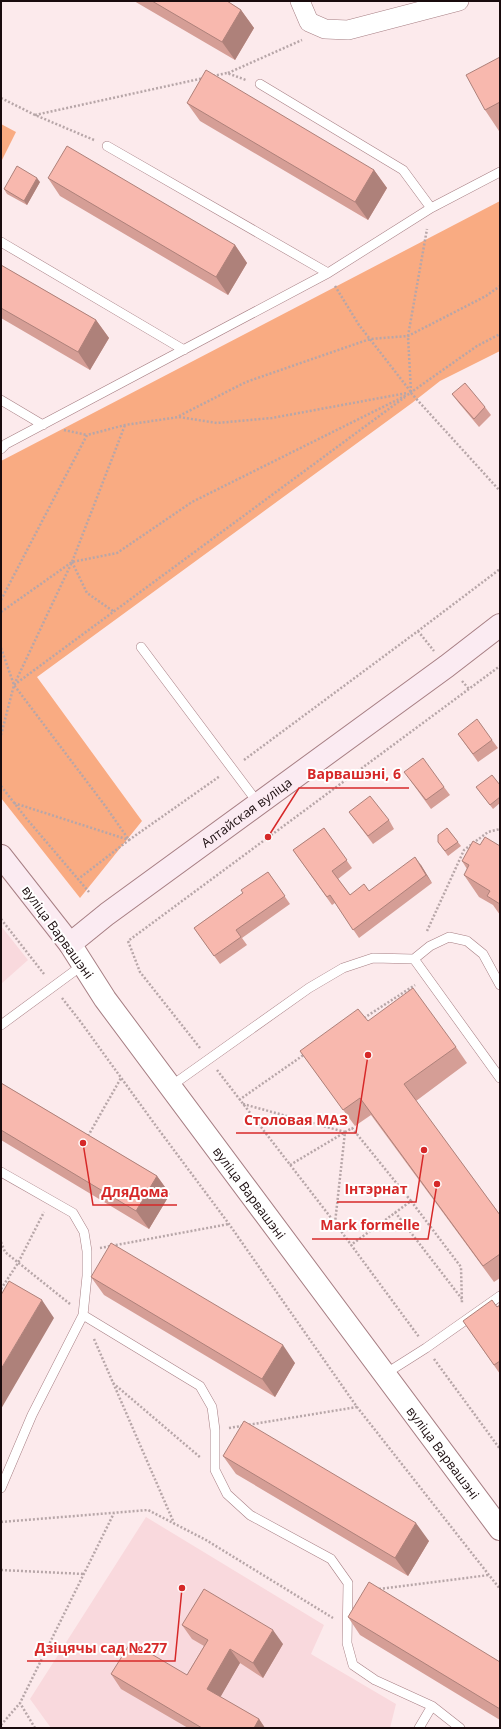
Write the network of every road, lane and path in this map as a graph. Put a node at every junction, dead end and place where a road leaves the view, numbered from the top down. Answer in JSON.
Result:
{"nodes":[{"id":1,"x":300,"y":1,"type":"edge"},
{"id":2,"x":459,"y":1,"type":"edge"},
{"id":3,"x":325,"y":30,"type":"junction"},
{"id":4,"x":227,"y":73,"type":"junction"},
{"id":5,"x":212,"y":77,"type":"edge"},
{"id":6,"x":204,"y":78,"type":"edge"},
{"id":7,"x":260,"y":84,"type":"joint"},
{"id":8,"x":1,"y":98,"type":"edge"},
{"id":9,"x":35,"y":116,"type":"junction"},
{"id":10,"x":107,"y":146,"type":"joint"},
{"id":11,"x":500,"y":172,"type":"edge"},
{"id":12,"x":431,"y":208,"type":"junction"},
{"id":13,"x":1,"y":242,"type":"edge"},
{"id":14,"x":328,"y":274,"type":"junction"},
{"id":15,"x":500,"y":286,"type":"edge"},
{"id":16,"x":500,"y":334,"type":"edge"},
{"id":17,"x":408,"y":336,"type":"junction"},
{"id":18,"x":370,"y":339,"type":"junction"},
{"id":19,"x":184,"y":350,"type":"junction"},
{"id":20,"x":411,"y":393,"type":"junction"},
{"id":21,"x":1,"y":400,"type":"edge"},
{"id":22,"x":179,"y":417,"type":"junction"},
{"id":23,"x":42,"y":425,"type":"junction"},
{"id":24,"x":125,"y":425,"type":"junction"},
{"id":25,"x":1,"y":448,"type":"edge"},
{"id":26,"x":500,"y":492,"type":"edge"},
{"id":27,"x":72,"y":562,"type":"junction"},
{"id":28,"x":500,"y":570,"type":"edge"},
{"id":29,"x":1,"y":600,"type":"edge"},
{"id":30,"x":113,"y":611,"type":"junction"},
{"id":31,"x":1,"y":612,"type":"edge"},
{"id":32,"x":500,"y":625,"type":"edge"},
{"id":33,"x":418,"y":631,"type":"junction"},
{"id":34,"x":141,"y":647,"type":"dead end"},
{"id":35,"x":1,"y":648,"type":"edge"},
{"id":36,"x":437,"y":654,"type":"dead end"},
{"id":37,"x":500,"y":666,"type":"edge"},
{"id":38,"x":14,"y":685,"type":"junction"},
{"id":39,"x":1,"y":735,"type":"edge"},
{"id":40,"x":232,"y":768,"type":"junction"},
{"id":41,"x":1,"y":786,"type":"edge"},
{"id":42,"x":14,"y":803,"type":"junction"},
{"id":43,"x":258,"y":803,"type":"junction"},
{"id":44,"x":500,"y":829,"type":"edge"},
{"id":45,"x":129,"y":840,"type":"junction"},
{"id":46,"x":1,"y":856,"type":"edge"},
{"id":47,"x":77,"y":880,"type":"junction"},
{"id":48,"x":89,"y":892,"type":"dead end"},
{"id":49,"x":1,"y":919,"type":"edge"},
{"id":50,"x":70,"y":944,"type":"junction"},
{"id":51,"x":414,"y":959,"type":"junction"},
{"id":52,"x":84,"y":964,"type":"junction"},
{"id":53,"x":44,"y":974,"type":"dead end"},
{"id":54,"x":427,"y":977,"type":"junction"},
{"id":55,"x":500,"y":985,"type":"edge"},
{"id":56,"x":62,"y":998,"type":"dead end"},
{"id":57,"x":357,"y":1021,"type":"edge"},
{"id":58,"x":1,"y":1025,"type":"edge"},
{"id":59,"x":310,"y":1050,"type":"edge"},
{"id":60,"x":209,"y":1060,"type":"junction"},
{"id":61,"x":121,"y":1078,"type":"junction"},
{"id":62,"x":500,"y":1078,"type":"edge"},
{"id":63,"x":171,"y":1086,"type":"junction"},
{"id":64,"x":239,"y":1100,"type":"junction"},
{"id":65,"x":243,"y":1104,"type":"junction"},
{"id":66,"x":345,"y":1132,"type":"junction"},
{"id":67,"x":88,"y":1136,"type":"edge"},
{"id":68,"x":290,"y":1165,"type":"junction"},
{"id":69,"x":1,"y":1172,"type":"edge"},
{"id":70,"x":50,"y":1200,"type":"junction"},
{"id":71,"x":411,"y":1201,"type":"junction"},
{"id":72,"x":395,"y":1212,"type":"junction"},
{"id":73,"x":335,"y":1223,"type":"junction"},
{"id":74,"x":229,"y":1224,"type":"junction"},
{"id":75,"x":1,"y":1242,"type":"edge"},
{"id":76,"x":351,"y":1245,"type":"junction"},
{"id":77,"x":87,"y":1251,"type":"junction"},
{"id":78,"x":18,"y":1263,"type":"junction"},
{"id":79,"x":1,"y":1289,"type":"edge"},
{"id":80,"x":500,"y":1296,"type":"edge"},
{"id":81,"x":462,"y":1300,"type":"junction"},
{"id":82,"x":83,"y":1315,"type":"junction"},
{"id":83,"x":463,"y":1320,"type":"junction"},
{"id":84,"x":426,"y":1348,"type":"junction"},
{"id":85,"x":384,"y":1374,"type":"junction"},
{"id":86,"x":113,"y":1383,"type":"junction"},
{"id":87,"x":357,"y":1407,"type":"junction"},
{"id":88,"x":215,"y":1430,"type":"junction"},
{"id":89,"x":500,"y":1449,"type":"edge"},
{"id":90,"x":215,"y":1470,"type":"junction"},
{"id":91,"x":1,"y":1488,"type":"edge"},
{"id":92,"x":114,"y":1513,"type":"junction"},
{"id":93,"x":1,"y":1522,"type":"edge"},
{"id":94,"x":174,"y":1524,"type":"junction"},
{"id":95,"x":500,"y":1529,"type":"edge"},
{"id":96,"x":1,"y":1570,"type":"edge"},
{"id":97,"x":84,"y":1574,"type":"junction"},
{"id":98,"x":489,"y":1575,"type":"junction"},
{"id":99,"x":500,"y":1589,"type":"edge"},
{"id":100,"x":348,"y":1593,"type":"junction"},
{"id":101,"x":348,"y":1626,"type":"junction"},
{"id":102,"x":20,"y":1702,"type":"junction"},
{"id":103,"x":432,"y":1706,"type":"junction"},
{"id":104,"x":1,"y":1725,"type":"edge"},
{"id":105,"x":35,"y":1728,"type":"edge"},
{"id":106,"x":419,"y":1728,"type":"edge"},
{"id":107,"x":460,"y":1728,"type":"edge"}],
"edges":[{"from":1,"to":3,"type":"street"},
{"from":2,"to":3,"type":"street"},
{"from":3,"to":4,"type":"path"},
{"from":4,"to":5,"type":"path"},
{"from":4,"to":7,"type":"path"},
{"from":6,"to":9,"type":"path"},
{"from":7,"to":12,"type":"lane"},
{"from":8,"to":9,"type":"path"},
{"from":9,"to":10,"type":"path"},
{"from":10,"to":14,"type":"lane"},
{"from":11,"to":12,"type":"lane"},
{"from":12,"to":14,"type":"lane"},
{"from":12,"to":17,"type":"path"},
{"from":13,"to":19,"type":"lane"},
{"from":14,"to":18,"type":"path"},
{"from":14,"to":19,"type":"lane"},
{"from":15,"to":17,"type":"path"},
{"from":16,"to":20,"type":"path"},
{"from":17,"to":18,"type":"path"},
{"from":17,"to":20,"type":"path"},
{"from":18,"to":20,"type":"path"},
{"from":18,"to":22,"type":"path"},
{"from":19,"to":23,"type":"lane"},
{"from":20,"to":22,"type":"path"},
{"from":20,"to":26,"type":"path"},
{"from":20,"to":27,"type":"path"},
{"from":20,"to":30,"type":"path"},
{"from":21,"to":23,"type":"lane"},
{"from":22,"to":24,"type":"path"},
{"from":23,"to":25,"type":"lane"},
{"from":24,"to":27,"type":"path"},
{"from":24,"to":29,"type":"path"},
{"from":27,"to":30,"type":"path"},
{"from":27,"to":31,"type":"path"},
{"from":27,"to":38,"type":"path"},
{"from":28,"to":33,"type":"path"},
{"from":30,"to":38,"type":"path"},
{"from":32,"to":43,"type":"main road","name":"Алтайская вуліца"},
{"from":33,"to":36,"type":"path"},
{"from":33,"to":40,"type":"path"},
{"from":34,"to":40,"type":"lane"},
{"from":35,"to":38,"type":"path"},
{"from":37,"to":60,"type":"path"},
{"from":38,"to":39,"type":"path"},
{"from":38,"to":45,"type":"path"},
{"from":40,"to":43,"type":"lane"},
{"from":40,"to":45,"type":"path"},
{"from":41,"to":42,"type":"path"},
{"from":42,"to":45,"type":"path"},
{"from":42,"to":47,"type":"path"},
{"from":43,"to":50,"type":"main road","name":"Алтайская вуліца"},
{"from":44,"to":51,"type":"path"},
{"from":45,"to":47,"type":"path"},
{"from":46,"to":50,"type":"main road","name":"вуліца Варвашэні"},
{"from":47,"to":48,"type":"path"},
{"from":49,"to":53,"type":"path"},
{"from":50,"to":52,"type":"street","name":"вуліца Варвашэні"},
{"from":51,"to":54,"type":"lane"},
{"from":51,"to":55,"type":"lane"},
{"from":51,"to":60,"type":"lane"},
{"from":52,"to":58,"type":"lane"},
{"from":52,"to":63,"type":"street","name":"вуліца Варвашэні"},
{"from":54,"to":57,"type":"path"},
{"from":54,"to":62,"type":"lane"},
{"from":56,"to":61,"type":"path"},
{"from":59,"to":64,"type":"path"},
{"from":60,"to":63,"type":"lane"},
{"from":60,"to":64,"type":"path"},
{"from":61,"to":67,"type":"path"},
{"from":61,"to":74,"type":"path"},
{"from":63,"to":85,"type":"street","name":"вуліца Варвашэні"},
{"from":64,"to":65,"type":"path"},
{"from":65,"to":66,"type":"path"},
{"from":65,"to":68,"type":"path"},
{"from":66,"to":68,"type":"path"},
{"from":66,"to":71,"type":"path"},
{"from":66,"to":73,"type":"path"},
{"from":68,"to":73,"type":"path"},
{"from":69,"to":70,"type":"lane"},
{"from":70,"to":77,"type":"lane"},
{"from":70,"to":78,"type":"path"},
{"from":71,"to":72,"type":"path"},
{"from":71,"to":81,"type":"path"},
{"from":72,"to":76,"type":"path"},
{"from":72,"to":81,"type":"path"},
{"from":73,"to":76,"type":"path"},
{"from":74,"to":77,"type":"path"},
{"from":74,"to":87,"type":"path"},
{"from":75,"to":78,"type":"path"},
{"from":76,"to":84,"type":"path"},
{"from":77,"to":82,"type":"lane"},
{"from":78,"to":79,"type":"path"},
{"from":78,"to":82,"type":"path"},
{"from":80,"to":83,"type":"lane"},
{"from":81,"to":83,"type":"path"},
{"from":82,"to":86,"type":"path"},
{"from":82,"to":88,"type":"lane"},
{"from":82,"to":91,"type":"lane"},
{"from":83,"to":84,"type":"lane"},
{"from":84,"to":85,"type":"lane"},
{"from":84,"to":89,"type":"path"},
{"from":85,"to":95,"type":"street","name":"вуліца Варвашэні"},
{"from":86,"to":90,"type":"path"},
{"from":86,"to":94,"type":"path"},
{"from":87,"to":88,"type":"path"},
{"from":87,"to":98,"type":"path"},
{"from":88,"to":90,"type":"lane"},
{"from":90,"to":100,"type":"lane"},
{"from":92,"to":93,"type":"path"},
{"from":92,"to":94,"type":"path"},
{"from":92,"to":97,"type":"path"},
{"from":94,"to":101,"type":"path"},
{"from":96,"to":97,"type":"path"},
{"from":97,"to":102,"type":"path"},
{"from":98,"to":99,"type":"path"},
{"from":98,"to":100,"type":"path"},
{"from":100,"to":101,"type":"lane"},
{"from":101,"to":103,"type":"lane"},
{"from":102,"to":104,"type":"path"},
{"from":102,"to":105,"type":"path"},
{"from":103,"to":106,"type":"lane"},
{"from":103,"to":107,"type":"lane"}]}
